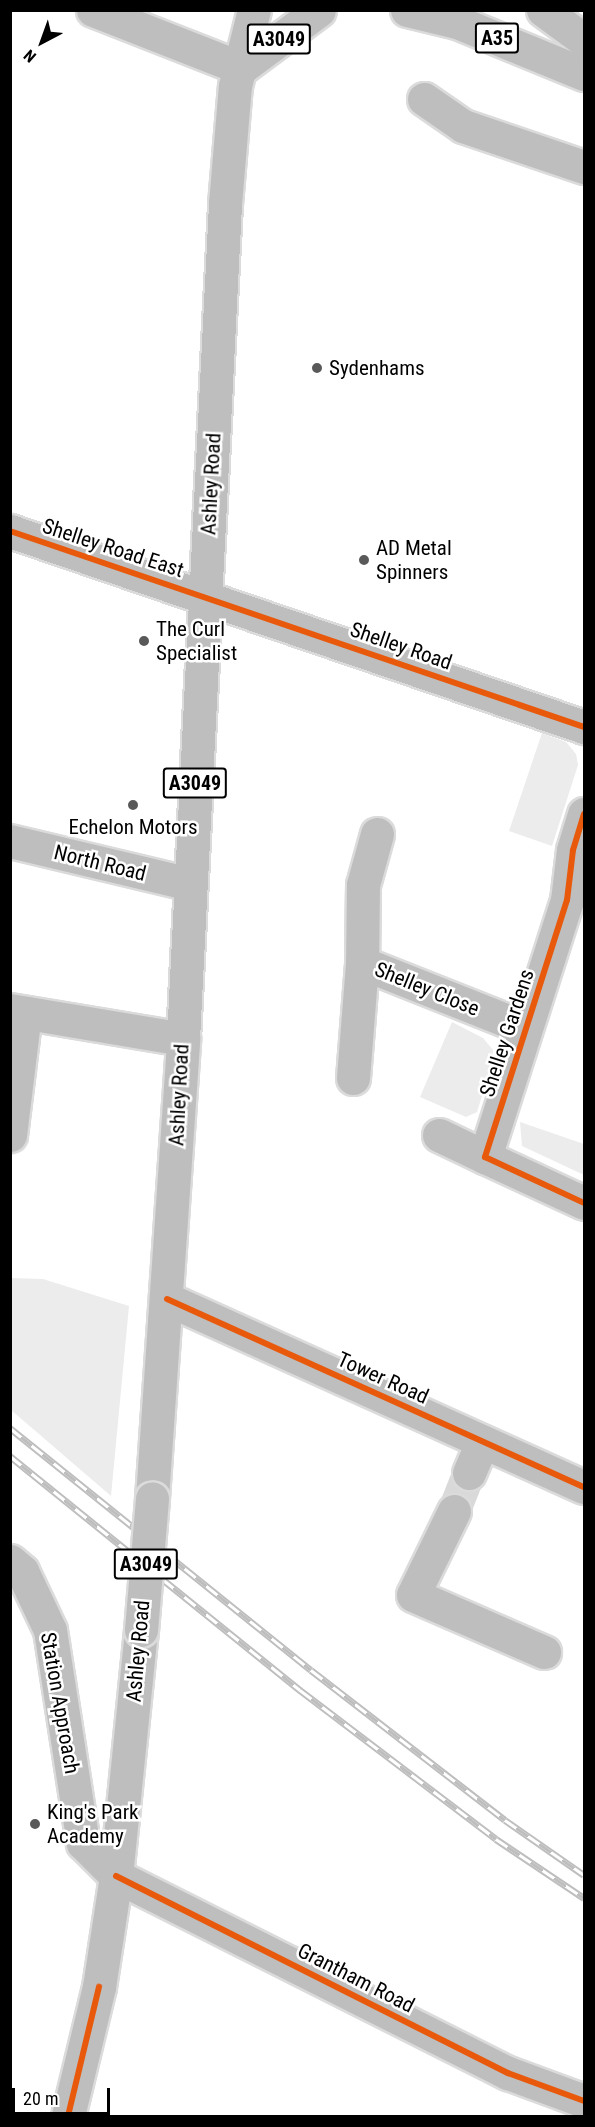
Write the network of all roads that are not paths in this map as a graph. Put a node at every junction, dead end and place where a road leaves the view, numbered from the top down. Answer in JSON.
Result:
{"nodes":[{"id":1,"x":93,"y":10,"type":"edge"},
{"id":2,"x":254,"y":10,"type":"edge"},
{"id":3,"x":319,"y":10,"type":"edge"},
{"id":4,"x":407,"y":10,"type":"edge"},
{"id":5,"x":543,"y":10,"type":"edge"},
{"id":6,"x":585,"y":40,"type":"edge"},
{"id":7,"x":241,"y":68,"type":"junction"},
{"id":8,"x":585,"y":74,"type":"edge"},
{"id":9,"x":424,"y":99,"type":"dead end"},
{"id":10,"x":585,"y":167,"type":"edge"},
{"id":11,"x":10,"y":531,"type":"edge"},
{"id":12,"x":206,"y":596,"type":"junction"},
{"id":13,"x":585,"y":726,"type":"edge"},
{"id":14,"x":585,"y":814,"type":"edge"},
{"id":15,"x":377,"y":834,"type":"dead end"},
{"id":16,"x":10,"y":841,"type":"edge"},
{"id":17,"x":190,"y":884,"type":"junction"},
{"id":18,"x":362,"y":963,"type":"junction"},
{"id":19,"x":18,"y":1011,"type":"edge"},
{"id":20,"x":525,"y":1028,"type":"junction"},
{"id":21,"x":183,"y":1039,"type":"junction"},
{"id":22,"x":353,"y":1078,"type":"dead end"},
{"id":23,"x":10,"y":1135,"type":"edge"},
{"id":24,"x":439,"y":1136,"type":"dead end"},
{"id":25,"x":485,"y":1157,"type":"junction"},
{"id":26,"x":585,"y":1203,"type":"edge"},
{"id":27,"x":168,"y":1299,"type":"junction"},
{"id":28,"x":482,"y":1442,"type":"junction"},
{"id":29,"x":469,"y":1473,"type":"tunnel mouth"},
{"id":30,"x":585,"y":1487,"type":"edge"},
{"id":31,"x":454,"y":1510,"type":"tunnel mouth"},
{"id":32,"x":10,"y":1561,"type":"edge"},
{"id":33,"x":544,"y":1652,"type":"dead end"},
{"id":34,"x":116,"y":1876,"type":"junction"},
{"id":35,"x":585,"y":2101,"type":"edge"},
{"id":36,"x":68,"y":2116,"type":"edge"}],
"edges":[{"from":1,"to":7,"type":"street"},
{"from":2,"to":7,"type":"street","name":"Ashley Road","number":"A3049"},
{"from":3,"to":7,"type":"street","number":"A3049"},
{"from":4,"to":8,"type":"street","number":"A35"},
{"from":5,"to":6,"type":"street","number":"A35"},
{"from":7,"to":12,"type":"street","name":"Ashley Road","number":"A3049"},
{"from":9,"to":10,"type":"street"},
{"from":11,"to":12,"type":"street","name":"Shelley Road East"},
{"from":12,"to":13,"type":"street","name":"Shelley Road"},
{"from":12,"to":17,"type":"street","name":"Ashley Road","number":"A3049"},
{"from":14,"to":20,"type":"street","name":"Shelley Gardens"},
{"from":15,"to":18,"type":"street","name":"Shelley Close"},
{"from":16,"to":17,"type":"street","name":"North Road"},
{"from":17,"to":21,"type":"street","name":"Ashley Road","number":"A3049"},
{"from":18,"to":20,"type":"street","name":"Shelley Close"},
{"from":18,"to":22,"type":"street","name":"Shelley Close"},
{"from":19,"to":21,"type":"street"},
{"from":19,"to":23,"type":"street"},
{"from":20,"to":25,"type":"street","name":"Shelley Gardens"},
{"from":21,"to":27,"type":"street","name":"Ashley Road","number":"A3049"},
{"from":24,"to":25,"type":"street"},
{"from":25,"to":26,"type":"street"},
{"from":27,"to":28,"type":"street","name":"Tower Road"},
{"from":27,"to":34,"type":"street","name":"Ashley Road","number":"A3049","bridge":true},
{"from":28,"to":29,"type":"street"},
{"from":28,"to":30,"type":"street","name":"Tower Road"},
{"from":31,"to":33,"type":"street"},
{"from":32,"to":34,"type":"street","name":"Station Approach"},
{"from":34,"to":35,"type":"street","name":"Grantham Road"},
{"from":34,"to":36,"type":"street","name":"Ashley Road","number":"A3049"}]}
